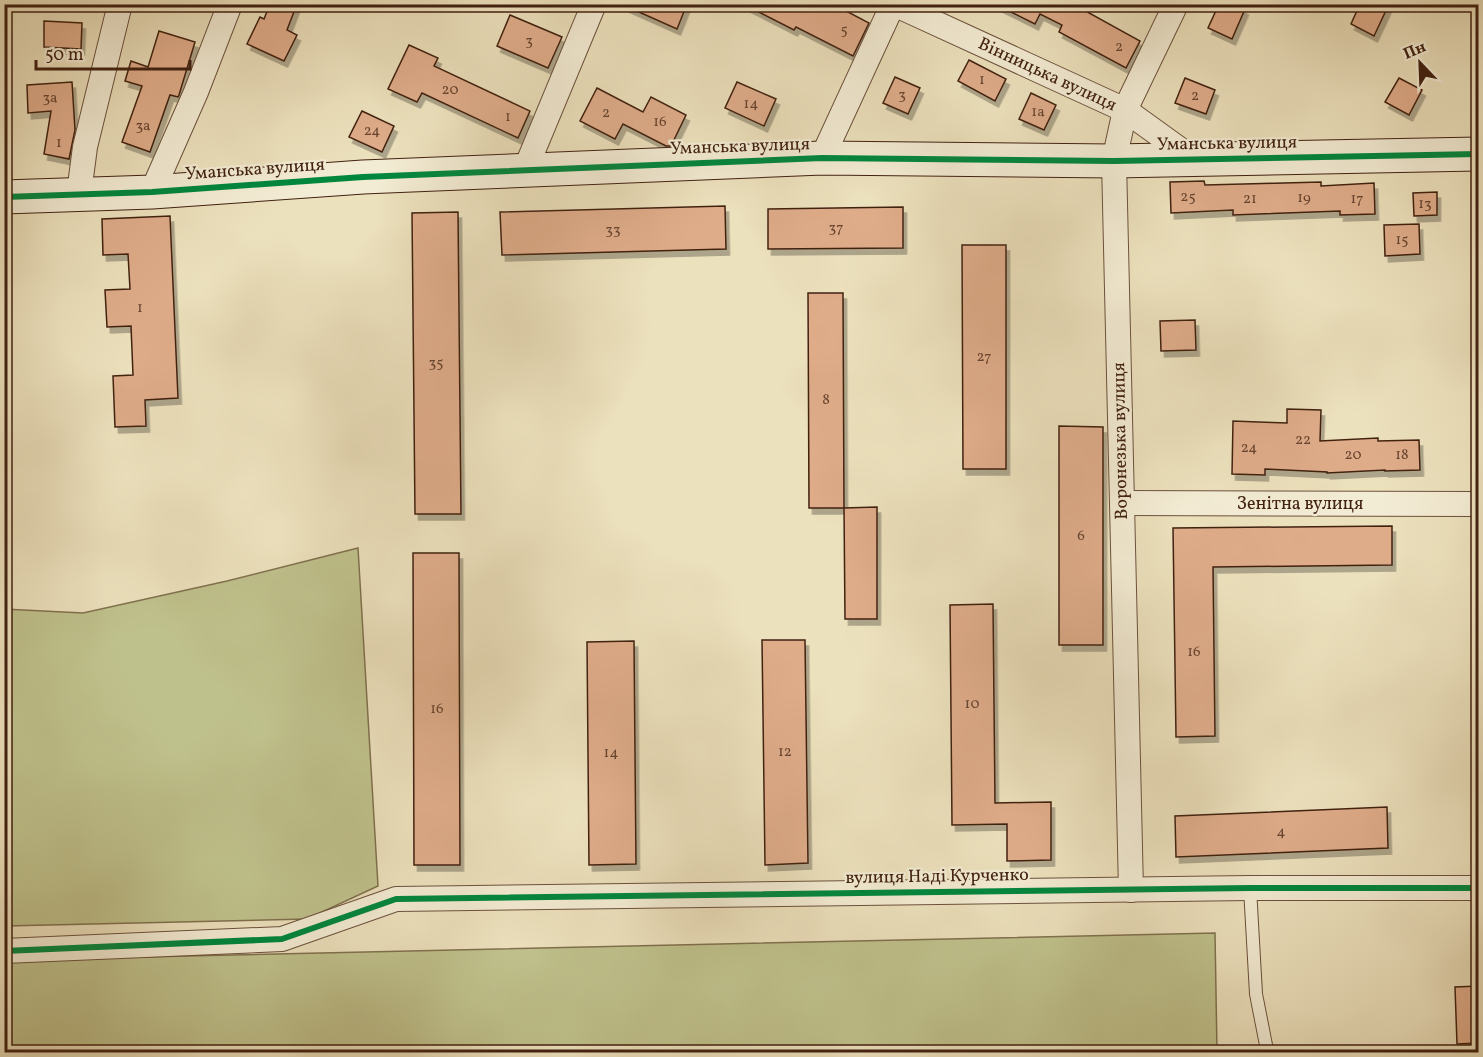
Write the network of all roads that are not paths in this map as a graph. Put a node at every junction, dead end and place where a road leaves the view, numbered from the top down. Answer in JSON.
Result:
{"nodes":[{"id":1,"x":120,"y":4,"type":"edge"},
{"id":2,"x":230,"y":4,"type":"edge"},
{"id":3,"x":594,"y":4,"type":"edge"},
{"id":4,"x":893,"y":4,"type":"edge"},
{"id":5,"x":1176,"y":4,"type":"edge"},
{"id":6,"x":1125,"y":110,"type":"junction"},
{"id":7,"x":1479,"y":154,"type":"edge"},
{"id":8,"x":822,"y":158,"type":"junction"},
{"id":9,"x":1193,"y":159,"type":"junction"},
{"id":10,"x":1114,"y":160,"type":"junction"},
{"id":11,"x":525,"y":170,"type":"junction"},
{"id":12,"x":152,"y":192,"type":"junction"},
{"id":13,"x":79,"y":193,"type":"junction"},
{"id":14,"x":4,"y":197,"type":"edge"},
{"id":15,"x":1122,"y":503,"type":"junction"},
{"id":16,"x":1479,"y":504,"type":"edge"},
{"id":17,"x":1250,"y":888,"type":"junction"},
{"id":18,"x":1479,"y":888,"type":"edge"},
{"id":19,"x":1131,"y":890,"type":"junction"},
{"id":20,"x":4,"y":951,"type":"edge"},
{"id":21,"x":1265,"y":1053,"type":"edge"}],
"edges":[{"from":1,"to":13,"type":"street"},
{"from":2,"to":12,"type":"street"},
{"from":3,"to":11,"type":"street"},
{"from":4,"to":6,"type":"street","name":"Вінницька вулиця"},
{"from":4,"to":8,"type":"street"},
{"from":5,"to":6,"type":"street","name":"Воронезька вулиця"},
{"from":6,"to":9,"type":"street","name":"Вінницька вулиця"},
{"from":6,"to":10,"type":"street","name":"Воронезька вулиця"},
{"from":7,"to":9,"type":"street","name":"Уманська вулиця"},
{"from":8,"to":10,"type":"street","name":"Уманська вулиця"},
{"from":8,"to":11,"type":"street","name":"Уманська вулиця"},
{"from":9,"to":10,"type":"street","name":"Уманська вулиця"},
{"from":10,"to":15,"type":"street","name":"Воронезька вулиця"},
{"from":11,"to":12,"type":"street","name":"Уманська вулиця"},
{"from":12,"to":13,"type":"street","name":"Уманська вулиця"},
{"from":13,"to":14,"type":"street","name":"Уманська вулиця"},
{"from":15,"to":16,"type":"street","name":"Зенітна вулиця"},
{"from":15,"to":19,"type":"street","name":"Воронезька вулиця"},
{"from":17,"to":18,"type":"street","name":"вулиця Наді Курченко"},
{"from":17,"to":19,"type":"street","name":"вулиця Наді Курченко"},
{"from":17,"to":21,"type":"lane"},
{"from":19,"to":20,"type":"street","name":"вулиця Наді Курченко"}]}
